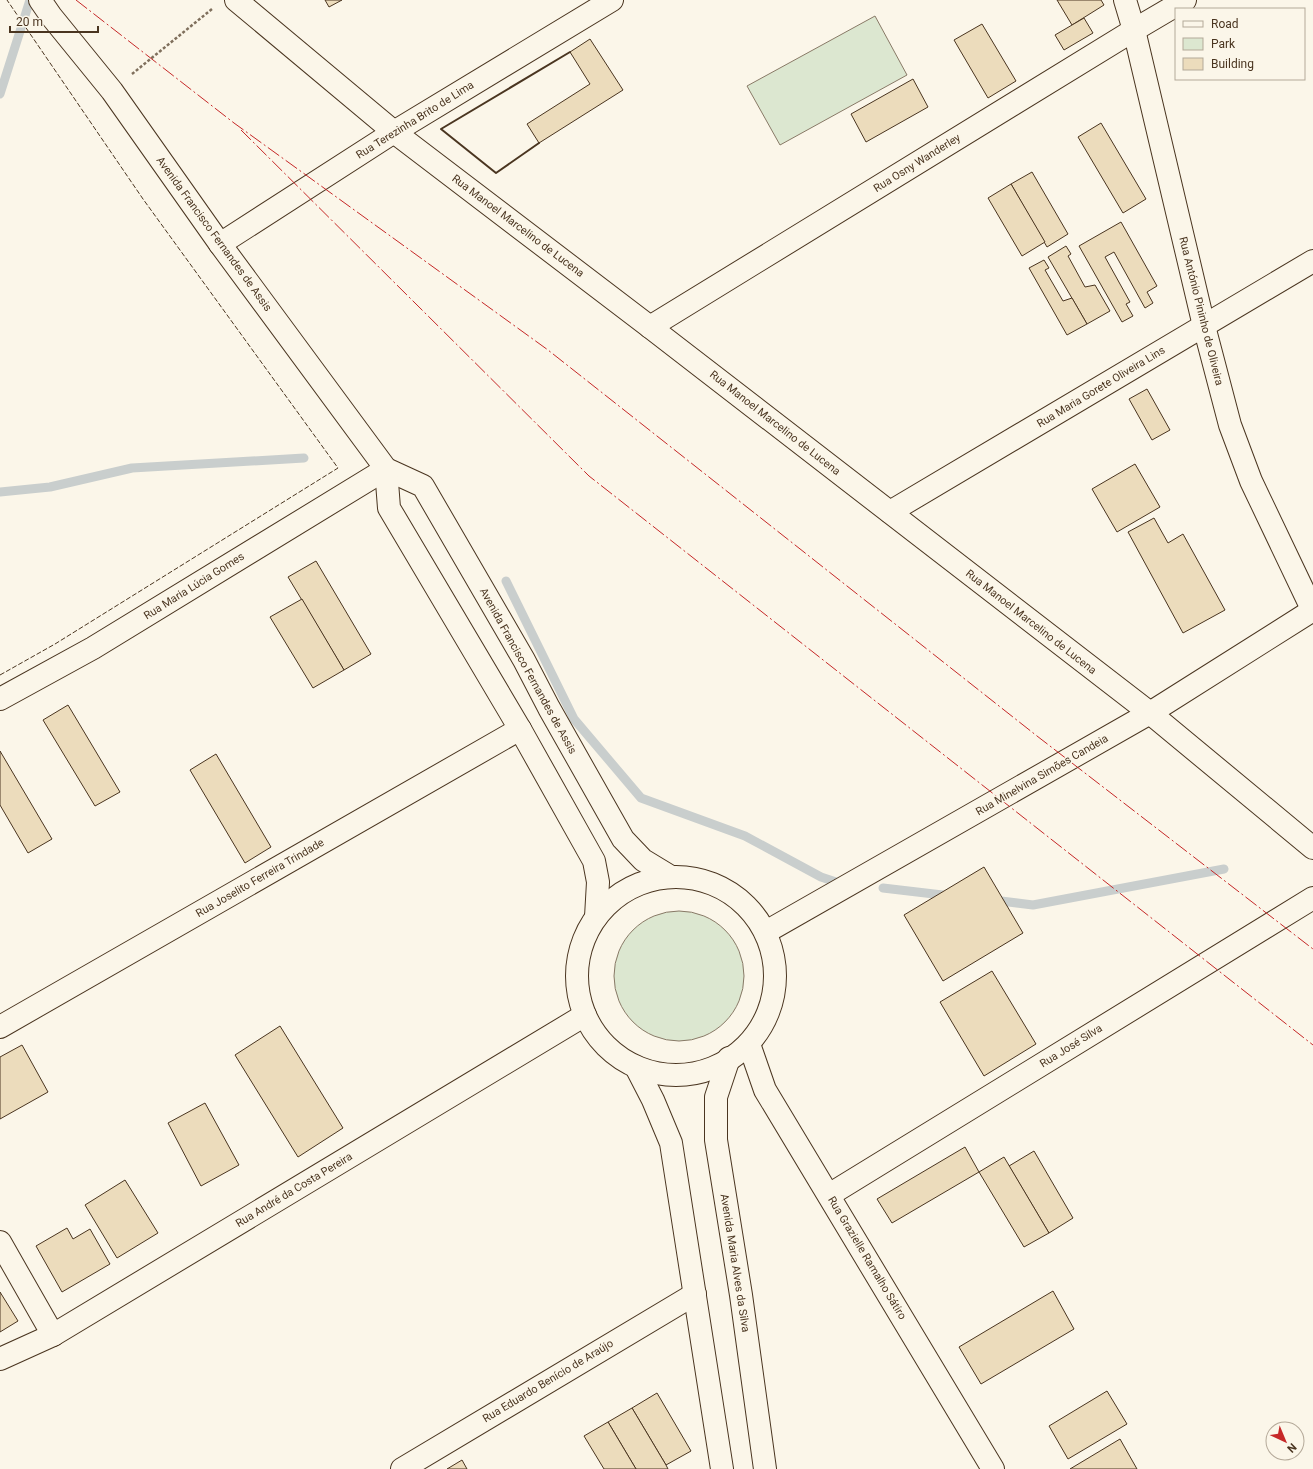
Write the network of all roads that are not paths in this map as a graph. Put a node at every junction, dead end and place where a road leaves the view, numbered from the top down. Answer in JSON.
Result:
{"nodes":[{"id":1,"x":612,"y":0,"type":"edge"},
{"id":2,"x":1125,"y":0,"type":"edge"},
{"id":3,"x":1185,"y":0,"type":"edge"},
{"id":4,"x":227,"y":2,"type":"edge"},
{"id":5,"x":45,"y":8,"type":"edge"},
{"id":6,"x":1134,"y":30,"type":"junction"},
{"id":7,"x":394,"y":132,"type":"junction"},
{"id":8,"x":220,"y":244,"type":"junction"},
{"id":9,"x":1313,"y":262,"type":"edge"},
{"id":10,"x":1204,"y":326,"type":"junction"},
{"id":11,"x":650,"y":327,"type":"junction"},
{"id":12,"x":386,"y":469,"type":"junction"},
{"id":13,"x":890,"y":512,"type":"junction"},
{"id":14,"x":1313,"y":610,"type":"edge"},
{"id":15,"x":0,"y":700,"type":"edge"},
{"id":16,"x":1150,"y":713,"type":"junction"},
{"id":17,"x":520,"y":729,"type":"junction"},
{"id":18,"x":1313,"y":848,"type":"edge"},
{"id":19,"x":670,"y":877,"type":"junction"},
{"id":20,"x":1313,"y":898,"type":"edge"},
{"id":21,"x":596,"y":917,"type":"junction"},
{"id":22,"x":766,"y":932,"type":"junction"},
{"id":23,"x":585,"y":1015,"type":"junction"},
{"id":24,"x":0,"y":1027,"type":"edge"},
{"id":25,"x":749,"y":1044,"type":"junction"},
{"id":26,"x":730,"y":1058,"type":"junction"},
{"id":27,"x":636,"y":1067,"type":"junction"},
{"id":28,"x":829,"y":1195,"type":"junction"},
{"id":29,"x":0,"y":1242,"type":"edge"},
{"id":30,"x":695,"y":1294,"type":"junction"},
{"id":31,"x":53,"y":1335,"type":"junction"},
{"id":32,"x":0,"y":1359,"type":"edge"},
{"id":33,"x":986,"y":1467,"type":"edge"},
{"id":34,"x":402,"y":1469,"type":"edge"},
{"id":35,"x":722,"y":1469,"type":"edge"},
{"id":36,"x":765,"y":1469,"type":"edge"}],
"edges":[{"from":1,"to":7,"type":"street","name":"Rua Terezinha Brito de Lima"},
{"from":2,"to":6,"type":"street","name":"Rua António Pininho de Oliveira"},
{"from":3,"to":6,"type":"street","name":"Rua Osny Wanderley"},
{"from":4,"to":7,"type":"street","name":"Rua Manoel Marcelino de Lucena"},
{"from":5,"to":8,"type":"street","name":"Avenida Francisco Fernandes de Assis"},
{"from":6,"to":10,"type":"street","name":"Rua António Pininho de Oliveira"},
{"from":6,"to":11,"type":"street","name":"Rua Osny Wanderley"},
{"from":7,"to":8,"type":"street","name":"Rua Terezinha Brito de Lima"},
{"from":7,"to":11,"type":"street","name":"Rua Manoel Marcelino de Lucena"},
{"from":8,"to":12,"type":"street","name":"Avenida Francisco Fernandes de Assis"},
{"from":9,"to":10,"type":"street","name":"Rua Maria Gorete Oliveira Lins"},
{"from":10,"to":13,"type":"street","name":"Rua Maria Gorete Oliveira Lins"},
{"from":10,"to":14,"type":"street","name":"Rua António Pininho de Oliveira"},
{"from":11,"to":13,"type":"street","name":"Rua Manoel Marcelino de Lucena"},
{"from":12,"to":15,"type":"street","name":"Rua Maria Lúcia Gomes"},
{"from":12,"to":17,"type":"street"},
{"from":12,"to":19,"type":"street","name":"Avenida Francisco Fernandes de Assis"},
{"from":13,"to":16,"type":"street","name":"Rua Manoel Marcelino de Lucena"},
{"from":14,"to":16,"type":"street","name":"Rua Minelvina Simões Candeia"},
{"from":16,"to":18,"type":"street","name":"Rua Manoel Marcelino de Lucena"},
{"from":16,"to":22,"type":"street","name":"Rua Minelvina Simões Candeia"},
{"from":17,"to":21,"type":"street"},
{"from":17,"to":24,"type":"street","name":"Rua Joselito Ferreira Trindade"},
{"from":19,"to":21,"type":"street"},
{"from":19,"to":22,"type":"street"},
{"from":20,"to":28,"type":"street","name":"Rua José Silva"},
{"from":21,"to":23,"type":"street"},
{"from":22,"to":25,"type":"street"},
{"from":23,"to":27,"type":"street"},
{"from":23,"to":31,"type":"street","name":"Rua André da Costa Pereira"},
{"from":25,"to":26,"type":"street"},
{"from":25,"to":28,"type":"street","name":"Rua Grazielle Ramalho Sátiro"},
{"from":26,"to":27,"type":"street"},
{"from":26,"to":36,"type":"street","name":"Avenida Maria Alves da Silva"},
{"from":27,"to":30,"type":"street"},
{"from":28,"to":33,"type":"street","name":"Rua Grazielle Ramalho Sátiro"},
{"from":29,"to":31,"type":"street"},
{"from":30,"to":34,"type":"street","name":"Rua Eduardo Benício de Araújo"},
{"from":30,"to":35,"type":"street"},
{"from":31,"to":32,"type":"street","name":"Rua André da Costa Pereira"}]}
